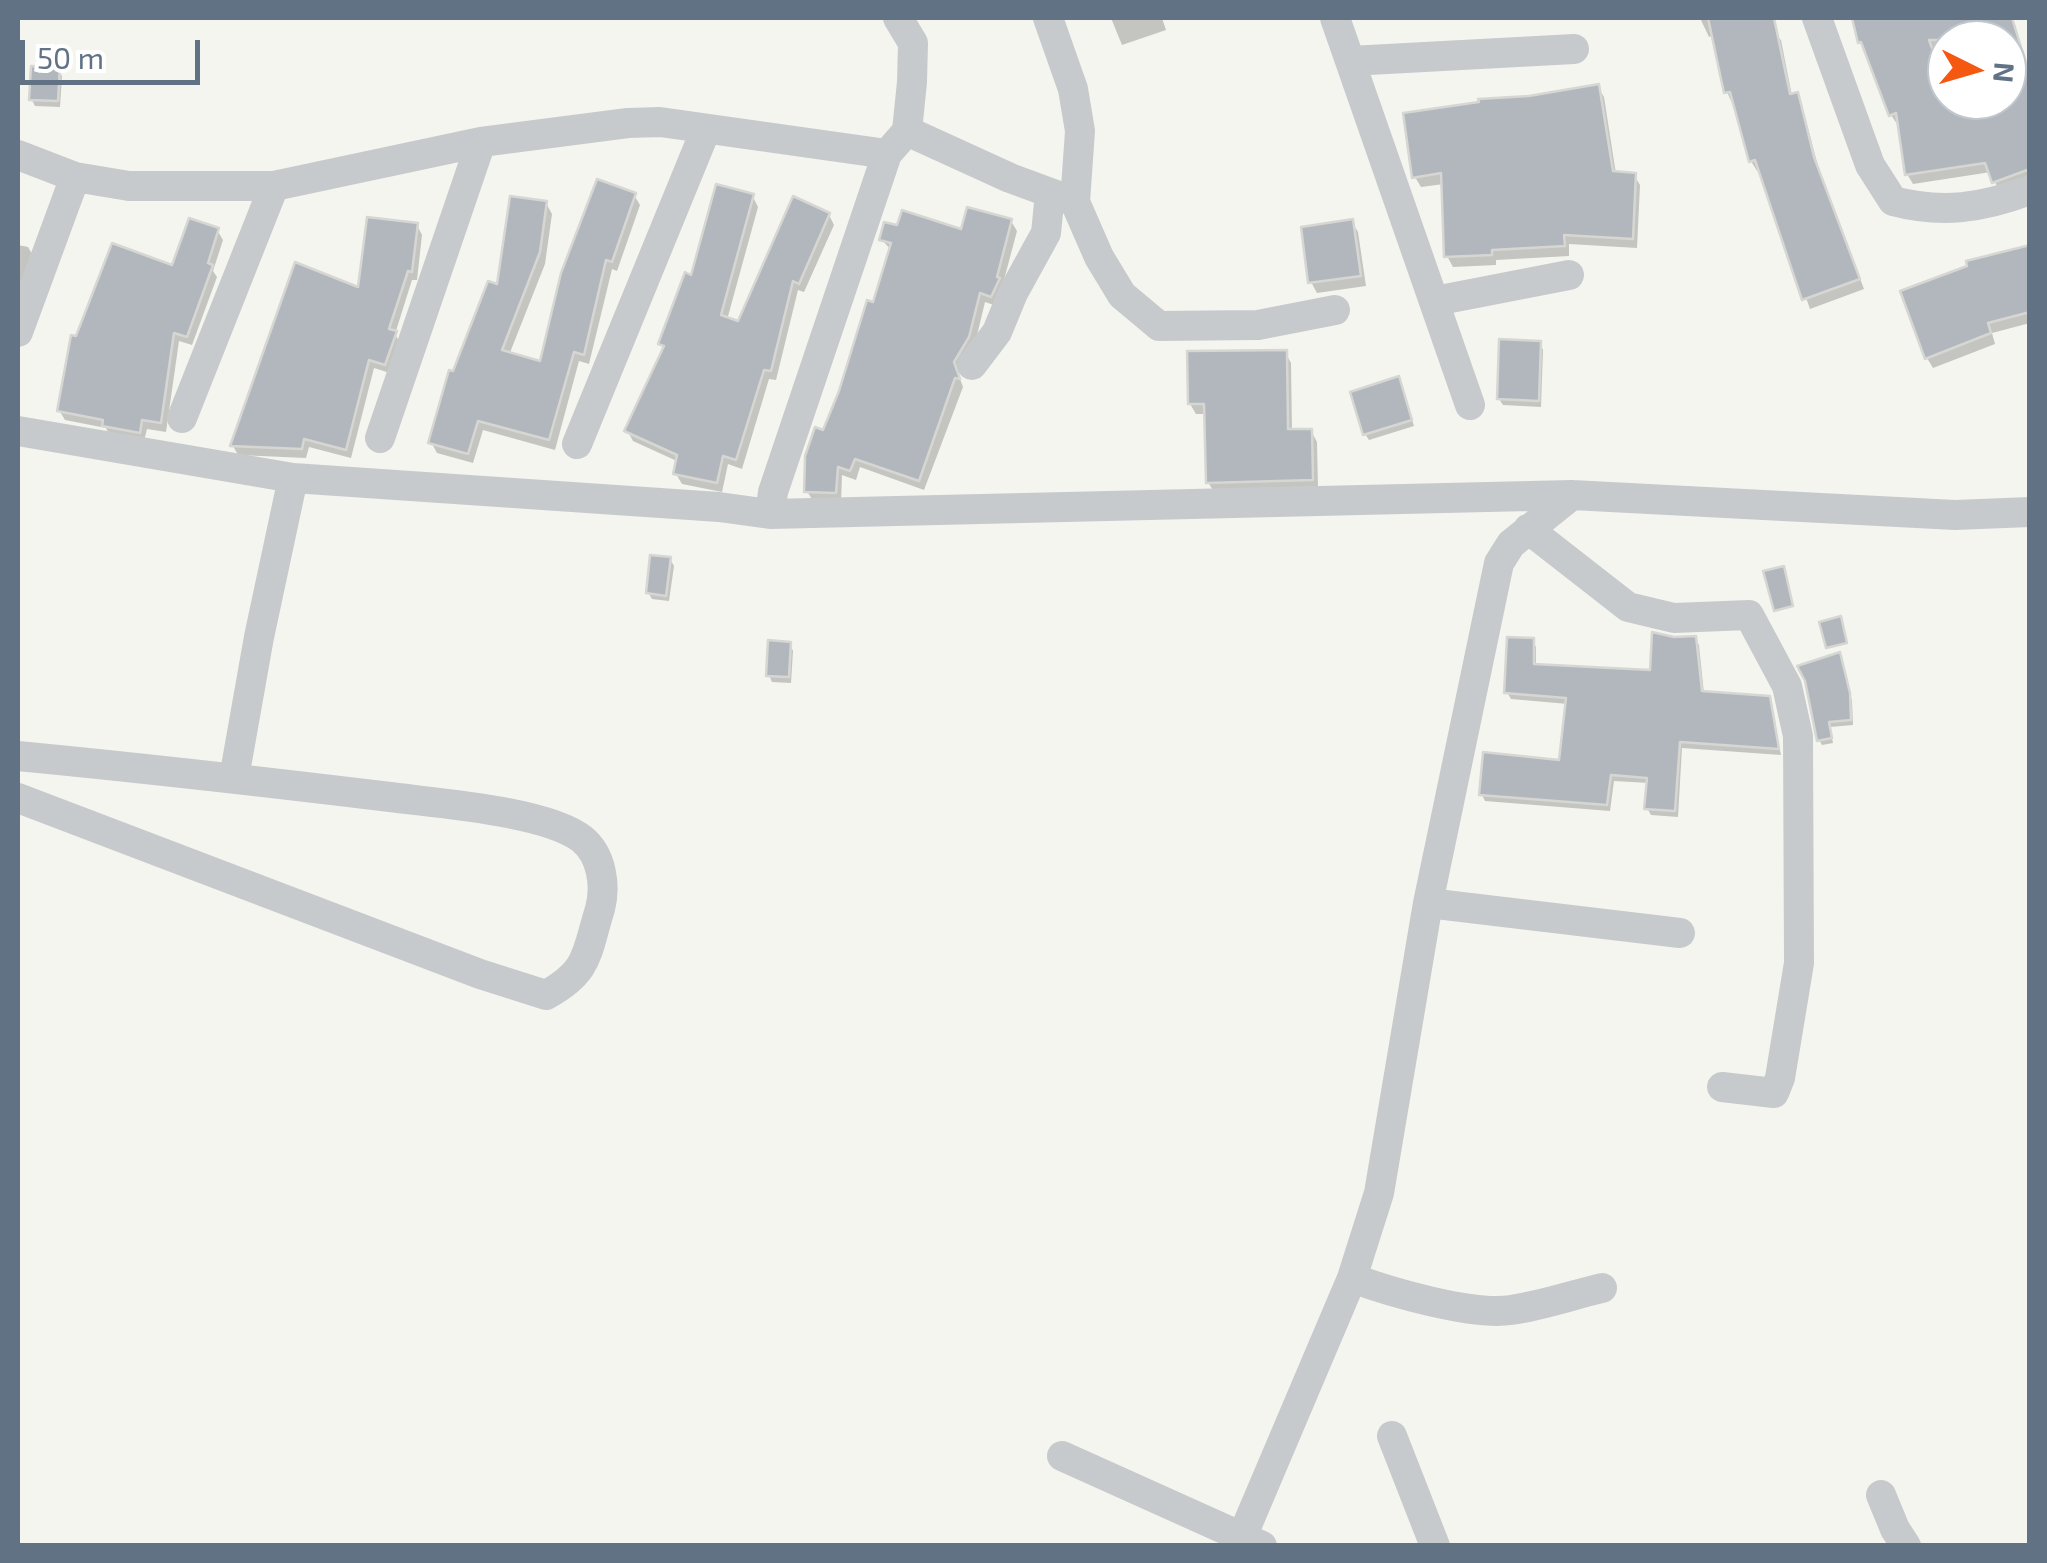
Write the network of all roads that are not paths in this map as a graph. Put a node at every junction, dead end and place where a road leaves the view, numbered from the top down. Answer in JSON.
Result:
{"nodes":[{"id":1,"x":898,"y":18,"type":"edge"},
{"id":2,"x":1048,"y":18,"type":"edge"},
{"id":3,"x":1335,"y":18,"type":"edge"},
{"id":4,"x":1817,"y":18,"type":"edge"},
{"id":5,"x":1574,"y":49,"type":"dead end"},
{"id":6,"x":1350,"y":61,"type":"junction"},
{"id":7,"x":706,"y":130,"type":"junction"},
{"id":8,"x":908,"y":130,"type":"junction"},
{"id":9,"x":481,"y":142,"type":"junction"},
{"id":10,"x":886,"y":154,"type":"junction"},
{"id":11,"x":18,"y":155,"type":"edge"},
{"id":12,"x":75,"y":177,"type":"junction"},
{"id":13,"x":274,"y":186,"type":"junction"},
{"id":14,"x":2030,"y":190,"type":"edge"},
{"id":15,"x":1062,"y":197,"type":"junction"},
{"id":16,"x":1569,"y":275,"type":"dead end"},
{"id":17,"x":1435,"y":301,"type":"junction"},
{"id":18,"x":1335,"y":310,"type":"dead end"},
{"id":19,"x":18,"y":332,"type":"edge"},
{"id":20,"x":972,"y":364,"type":"dead end"},
{"id":21,"x":1470,"y":405,"type":"dead end"},
{"id":22,"x":182,"y":418,"type":"dead end"},
{"id":23,"x":18,"y":431,"type":"edge"},
{"id":24,"x":380,"y":438,"type":"dead end"},
{"id":25,"x":577,"y":444,"type":"dead end"},
{"id":26,"x":293,"y":478,"type":"junction"},
{"id":27,"x":1572,"y":495,"type":"junction"},
{"id":28,"x":2030,"y":512,"type":"edge"},
{"id":29,"x":770,"y":514,"type":"junction"},
{"id":30,"x":1528,"y":528,"type":"junction"},
{"id":31,"x":18,"y":756,"type":"edge"},
{"id":32,"x":234,"y":778,"type":"junction"},
{"id":33,"x":18,"y":798,"type":"edge"},
{"id":34,"x":1428,"y":903,"type":"junction"},
{"id":35,"x":1680,"y":933,"type":"dead end"},
{"id":36,"x":1722,"y":1088,"type":"dead end"},
{"id":37,"x":1352,"y":1278,"type":"junction"},
{"id":38,"x":1602,"y":1288,"type":"dead end"},
{"id":39,"x":1392,"y":1436,"type":"dead end"},
{"id":40,"x":1062,"y":1456,"type":"dead end"},
{"id":41,"x":1881,"y":1495,"type":"dead end"},
{"id":42,"x":1252,"y":1541,"type":"edge"},
{"id":43,"x":1435,"y":1546,"type":"edge"},
{"id":44,"x":1906,"y":1546,"type":"edge"}],
"edges":[{"from":1,"to":8,"type":"street"},
{"from":2,"to":15,"type":"street"},
{"from":3,"to":6,"type":"street"},
{"from":4,"to":14,"type":"street"},
{"from":5,"to":6,"type":"street"},
{"from":6,"to":17,"type":"street"},
{"from":7,"to":9,"type":"street"},
{"from":7,"to":10,"type":"street"},
{"from":7,"to":25,"type":"street"},
{"from":8,"to":10,"type":"street"},
{"from":8,"to":15,"type":"street"},
{"from":9,"to":13,"type":"street"},
{"from":9,"to":24,"type":"street"},
{"from":10,"to":29,"type":"street"},
{"from":11,"to":12,"type":"street"},
{"from":12,"to":13,"type":"street"},
{"from":12,"to":19,"type":"street"},
{"from":13,"to":22,"type":"street"},
{"from":15,"to":18,"type":"street"},
{"from":15,"to":20,"type":"street"},
{"from":16,"to":17,"type":"street"},
{"from":17,"to":21,"type":"street"},
{"from":23,"to":26,"type":"street"},
{"from":26,"to":29,"type":"street"},
{"from":26,"to":32,"type":"street"},
{"from":27,"to":28,"type":"street"},
{"from":27,"to":29,"type":"street"},
{"from":27,"to":30,"type":"street"},
{"from":30,"to":34,"type":"street"},
{"from":30,"to":36,"type":"street"},
{"from":31,"to":32,"type":"street"},
{"from":32,"to":33,"type":"street"},
{"from":34,"to":35,"type":"street"},
{"from":34,"to":37,"type":"street"},
{"from":37,"to":38,"type":"street"},
{"from":37,"to":42,"type":"street"},
{"from":39,"to":43,"type":"street"},
{"from":40,"to":42,"type":"street"},
{"from":41,"to":44,"type":"street"}]}
